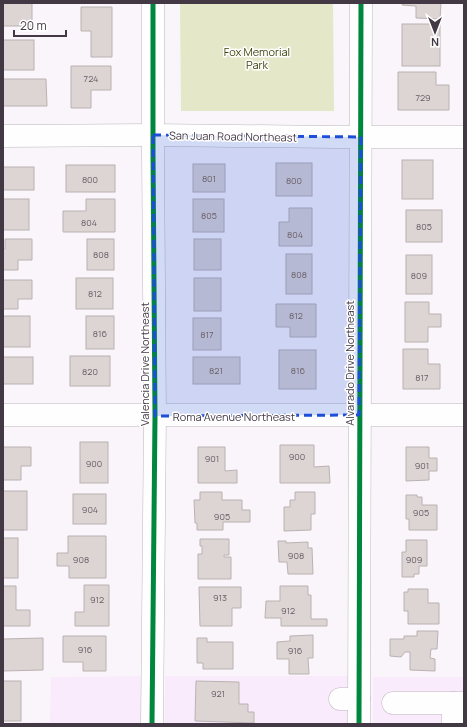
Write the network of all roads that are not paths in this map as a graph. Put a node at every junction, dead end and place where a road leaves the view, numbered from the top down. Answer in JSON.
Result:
{"nodes":[{"id":1,"x":153,"y":3,"type":"edge"},
{"id":2,"x":361,"y":3,"type":"edge"},
{"id":3,"x":153,"y":135,"type":"junction"},
{"id":4,"x":3,"y":136,"type":"edge"},
{"id":5,"x":360,"y":137,"type":"junction"},
{"id":6,"x":464,"y":137,"type":"edge"},
{"id":7,"x":3,"y":414,"type":"edge"},
{"id":8,"x":359,"y":415,"type":"junction"},
{"id":9,"x":464,"y":415,"type":"edge"},
{"id":10,"x":155,"y":416,"type":"junction"},
{"id":11,"x":393,"y":703,"type":"dead end"},
{"id":12,"x":457,"y":710,"type":"edge"},
{"id":13,"x":152,"y":724,"type":"edge"},
{"id":14,"x":359,"y":724,"type":"edge"}],
"edges":[{"from":1,"to":3,"type":"street","name":"Valencia Drive Northeast"},
{"from":2,"to":5,"type":"street","name":"Alvarado Drive Northeast"},
{"from":3,"to":4,"type":"street","name":"San Juan Road Northeast"},
{"from":3,"to":5,"type":"street","name":"San Juan Road Northeast"},
{"from":3,"to":10,"type":"street","name":"Valencia Drive Northeast"},
{"from":5,"to":6,"type":"street","name":"San Juan Road Northeast"},
{"from":5,"to":8,"type":"street","name":"Alvarado Drive Northeast"},
{"from":7,"to":10,"type":"street","name":"Roma Avenue Northeast"},
{"from":8,"to":9,"type":"street","name":"Roma Avenue Northeast"},
{"from":8,"to":10,"type":"street","name":"Roma Avenue Northeast"},
{"from":8,"to":14,"type":"street","name":"Alvarado Drive Northeast"},
{"from":10,"to":13,"type":"street","name":"Valencia Drive Northeast"},
{"from":11,"to":12,"type":"street"}]}
